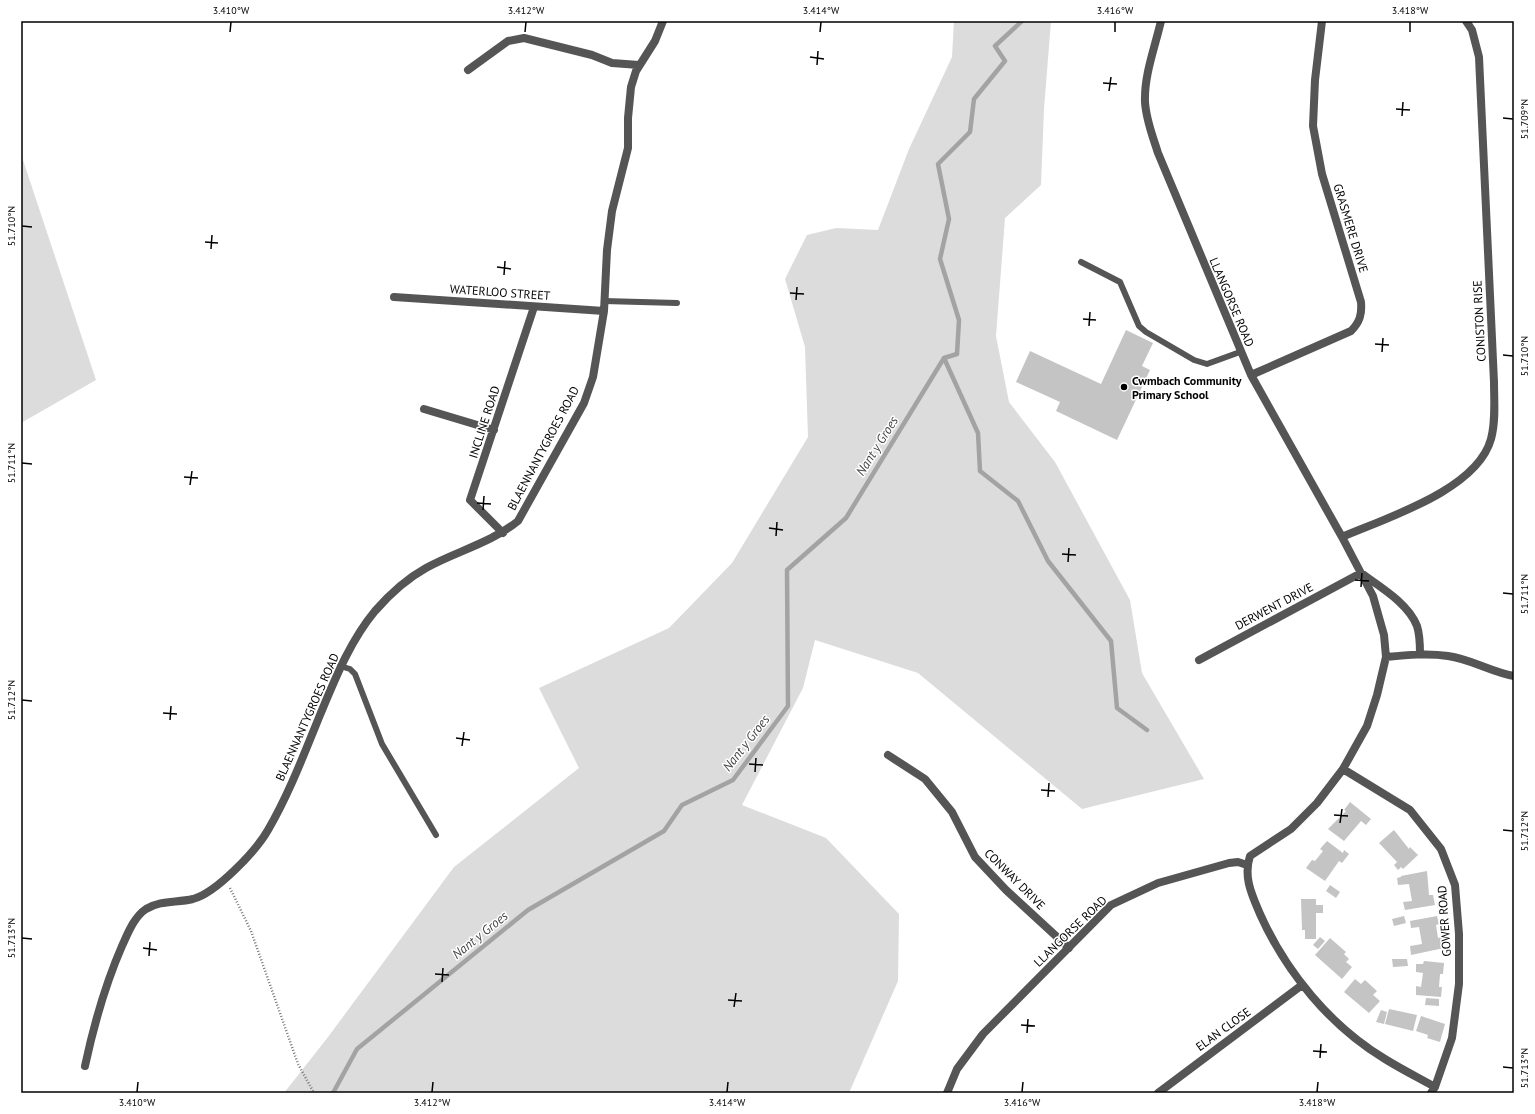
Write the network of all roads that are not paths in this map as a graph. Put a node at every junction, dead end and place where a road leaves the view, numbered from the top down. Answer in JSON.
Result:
{"nodes":[{"id":1,"x":663,"y":21,"type":"edge"},
{"id":2,"x":1161,"y":21,"type":"edge"},
{"id":3,"x":1322,"y":21,"type":"edge"},
{"id":4,"x":1466,"y":21,"type":"edge"},
{"id":5,"x":639,"y":65,"type":"junction"},
{"id":6,"x":468,"y":70,"type":"dead end"},
{"id":7,"x":1081,"y":262,"type":"dead end"},
{"id":8,"x":394,"y":297,"type":"dead end"},
{"id":9,"x":604,"y":301,"type":"junction"},
{"id":10,"x":677,"y":303,"type":"dead end"},
{"id":11,"x":534,"y":307,"type":"junction"},
{"id":12,"x":604,"y":311,"type":"junction"},
{"id":13,"x":1240,"y":352,"type":"junction"},
{"id":14,"x":1251,"y":376,"type":"junction"},
{"id":15,"x":424,"y":408,"type":"dead end"},
{"id":16,"x":494,"y":430,"type":"junction"},
{"id":17,"x":503,"y":533,"type":"junction"},
{"id":18,"x":1342,"y":537,"type":"junction"},
{"id":19,"x":1361,"y":573,"type":"junction"},
{"id":20,"x":1420,"y":654,"type":"junction"},
{"id":21,"x":1386,"y":657,"type":"junction"},
{"id":22,"x":1199,"y":660,"type":"dead end"},
{"id":23,"x":340,"y":666,"type":"junction"},
{"id":24,"x":1514,"y":676,"type":"edge"},
{"id":25,"x":888,"y":755,"type":"dead end"},
{"id":26,"x":1343,"y":768,"type":"junction"},
{"id":27,"x":436,"y":835,"type":"dead end"},
{"id":28,"x":1247,"y":865,"type":"junction"},
{"id":29,"x":1069,"y":948,"type":"junction"},
{"id":30,"x":1302,"y":985,"type":"junction"},
{"id":31,"x":85,"y":1066,"type":"dead end"},
{"id":32,"x":1433,"y":1090,"type":"edge"},
{"id":33,"x":946,"y":1093,"type":"edge"},
{"id":34,"x":1158,"y":1093,"type":"edge"}],
"edges":[{"from":1,"to":5,"type":"street","name":"BLAENNANTYGROES ROAD"},
{"from":2,"to":13,"type":"street","name":"LLANGORSE ROAD"},
{"from":3,"to":14,"type":"street","name":"GRASMERE DRIVE"},
{"from":4,"to":18,"type":"street","name":"CONISTON RISE"},
{"from":5,"to":6,"type":"street"},
{"from":5,"to":9,"type":"street","name":"BLAENNANTYGROES ROAD"},
{"from":7,"to":13,"type":"lane"},
{"from":8,"to":11,"type":"street","name":"WATERLOO STREET"},
{"from":9,"to":10,"type":"lane"},
{"from":9,"to":12,"type":"street","name":"BLAENNANTYGROES ROAD"},
{"from":11,"to":12,"type":"street","name":"WATERLOO STREET"},
{"from":11,"to":16,"type":"street","name":"INCLINE ROAD"},
{"from":12,"to":17,"type":"street","name":"BLAENNANTYGROES ROAD"},
{"from":13,"to":14,"type":"street","name":"LLANGORSE ROAD"},
{"from":14,"to":18,"type":"street","name":"LLANGORSE ROAD"},
{"from":15,"to":16,"type":"street"},
{"from":16,"to":17,"type":"street","name":"INCLINE ROAD"},
{"from":17,"to":23,"type":"street","name":"BLAENNANTYGROES ROAD"},
{"from":18,"to":19,"type":"street","name":"LLANGORSE ROAD"},
{"from":19,"to":20,"type":"street","name":"LLANGORSE ROAD"},
{"from":19,"to":21,"type":"street","name":"LLANGORSE ROAD"},
{"from":19,"to":22,"type":"street","name":"DERWENT DRIVE"},
{"from":20,"to":21,"type":"street"},
{"from":20,"to":24,"type":"street"},
{"from":21,"to":26,"type":"street","name":"LLANGORSE ROAD"},
{"from":23,"to":27,"type":"lane"},
{"from":23,"to":31,"type":"street","name":"BLAENNANTYGROES ROAD"},
{"from":25,"to":29,"type":"street","name":"CONWAY DRIVE"},
{"from":26,"to":28,"type":"street","name":"LLANGORSE ROAD"},
{"from":26,"to":32,"type":"street","name":"GOWER ROAD"},
{"from":28,"to":29,"type":"street","name":"LLANGORSE ROAD"},
{"from":28,"to":30,"type":"street"},
{"from":29,"to":33,"type":"street","name":"LLANGORSE ROAD"},
{"from":30,"to":32,"type":"street"},
{"from":30,"to":34,"type":"street","name":"ELAN CLOSE"}]}
